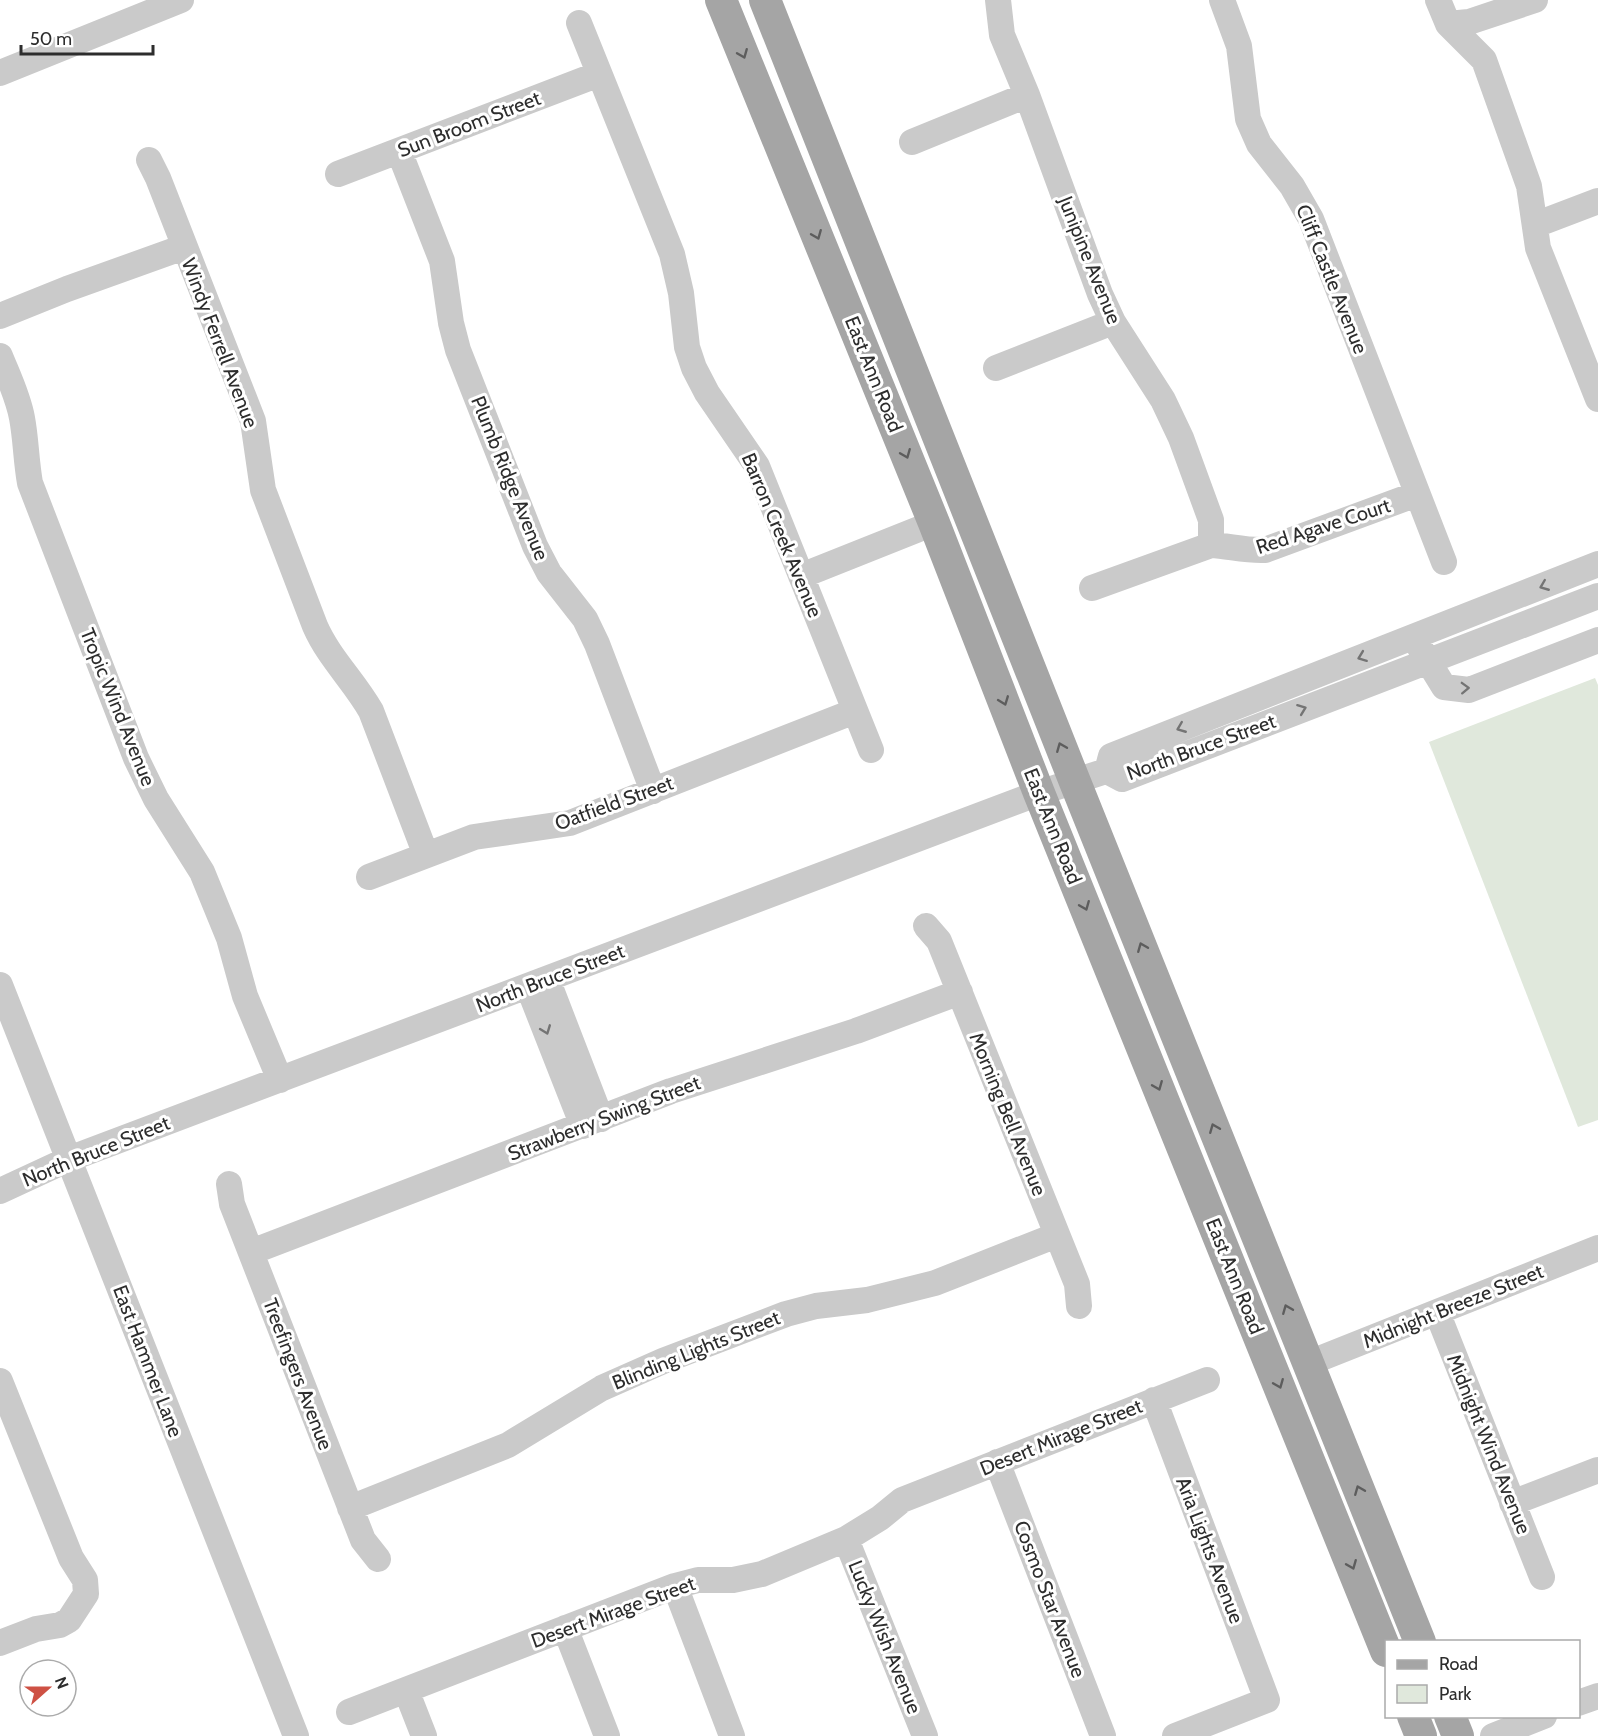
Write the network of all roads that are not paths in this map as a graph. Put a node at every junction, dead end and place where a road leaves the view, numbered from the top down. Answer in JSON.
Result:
{"nodes":[{"id":1,"x":721,"y":0,"type":"edge"},
{"id":2,"x":765,"y":0,"type":"edge"},
{"id":3,"x":998,"y":0,"type":"edge"},
{"id":4,"x":1222,"y":0,"type":"edge"},
{"id":5,"x":1438,"y":0,"type":"edge"},
{"id":6,"x":1535,"y":0,"type":"edge"},
{"id":7,"x":177,"y":1,"type":"edge"},
{"id":8,"x":579,"y":23,"type":"dead end"},
{"id":9,"x":1448,"y":24,"type":"junction"},
{"id":10,"x":0,"y":73,"type":"edge"},
{"id":11,"x":599,"y":74,"type":"junction"},
{"id":12,"x":1027,"y":95,"type":"junction"},
{"id":13,"x":912,"y":142,"type":"dead end"},
{"id":14,"x":399,"y":151,"type":"junction"},
{"id":15,"x":149,"y":160,"type":"dead end"},
{"id":16,"x":338,"y":174,"type":"dead end"},
{"id":17,"x":1598,"y":201,"type":"edge"},
{"id":18,"x":1535,"y":225,"type":"junction"},
{"id":19,"x":184,"y":247,"type":"junction"},
{"id":20,"x":0,"y":316,"type":"edge"},
{"id":21,"x":1113,"y":322,"type":"junction"},
{"id":22,"x":0,"y":356,"type":"edge"},
{"id":23,"x":996,"y":368,"type":"dead end"},
{"id":24,"x":1598,"y":399,"type":"edge"},
{"id":25,"x":1417,"y":494,"type":"junction"},
{"id":26,"x":934,"y":523,"type":"junction"},
{"id":27,"x":1211,"y":545,"type":"junction"},
{"id":28,"x":1444,"y":562,"type":"dead end"},
{"id":29,"x":1598,"y":564,"type":"edge"},
{"id":30,"x":801,"y":576,"type":"junction"},
{"id":31,"x":1092,"y":588,"type":"dead end"},
{"id":32,"x":1598,"y":596,"type":"edge"},
{"id":33,"x":1414,"y":637,"type":"junction"},
{"id":34,"x":1598,"y":640,"type":"edge"},
{"id":35,"x":1428,"y":661,"type":"junction"},
{"id":36,"x":855,"y":711,"type":"junction"},
{"id":37,"x":871,"y":750,"type":"dead end"},
{"id":38,"x":1089,"y":777,"type":"junction"},
{"id":39,"x":653,"y":791,"type":"junction"},
{"id":40,"x":1039,"y":793,"type":"junction"},
{"id":41,"x":426,"y":855,"type":"junction"},
{"id":42,"x":369,"y":877,"type":"dead end"},
{"id":43,"x":926,"y":926,"type":"dead end"},
{"id":44,"x":538,"y":982,"type":"junction"},
{"id":45,"x":0,"y":985,"type":"edge"},
{"id":46,"x":960,"y":992,"type":"junction"},
{"id":47,"x":280,"y":1080,"type":"junction"},
{"id":48,"x":592,"y":1122,"type":"junction"},
{"id":49,"x":69,"y":1159,"type":"junction"},
{"id":50,"x":229,"y":1184,"type":"dead end"},
{"id":51,"x":0,"y":1191,"type":"edge"},
{"id":52,"x":1057,"y":1235,"type":"junction"},
{"id":53,"x":1598,"y":1248,"type":"edge"},
{"id":54,"x":251,"y":1252,"type":"junction"},
{"id":55,"x":1079,"y":1306,"type":"dead end"},
{"id":56,"x":1437,"y":1312,"type":"junction"},
{"id":57,"x":1309,"y":1363,"type":"junction"},
{"id":58,"x":1207,"y":1380,"type":"dead end"},
{"id":59,"x":0,"y":1381,"type":"edge"},
{"id":60,"x":1154,"y":1400,"type":"junction"},
{"id":61,"x":998,"y":1462,"type":"junction"},
{"id":62,"x":1598,"y":1470,"type":"edge"},
{"id":63,"x":1512,"y":1503,"type":"junction"},
{"id":64,"x":351,"y":1508,"type":"junction"},
{"id":65,"x":846,"y":1539,"type":"junction"},
{"id":66,"x":378,"y":1559,"type":"dead end"},
{"id":67,"x":1542,"y":1577,"type":"dead end"},
{"id":68,"x":675,"y":1586,"type":"junction"},
{"id":69,"x":565,"y":1628,"type":"junction"},
{"id":70,"x":1420,"y":1640,"type":"edge"},
{"id":71,"x":0,"y":1643,"type":"edge"},
{"id":72,"x":1385,"y":1649,"type":"edge"},
{"id":73,"x":406,"y":1690,"type":"junction"},
{"id":74,"x":1598,"y":1696,"type":"edge"},
{"id":75,"x":1580,"y":1702,"type":"edge"},
{"id":76,"x":349,"y":1712,"type":"dead end"},
{"id":77,"x":1414,"y":1718,"type":"edge"},
{"id":78,"x":1451,"y":1718,"type":"edge"},
{"id":79,"x":1539,"y":1718,"type":"edge"},
{"id":80,"x":296,"y":1736,"type":"edge"},
{"id":81,"x":424,"y":1736,"type":"edge"},
{"id":82,"x":607,"y":1736,"type":"edge"},
{"id":83,"x":732,"y":1736,"type":"edge"},
{"id":84,"x":925,"y":1736,"type":"edge"},
{"id":85,"x":1103,"y":1736,"type":"edge"},
{"id":86,"x":1175,"y":1736,"type":"edge"},
{"id":87,"x":1421,"y":1736,"type":"edge"},
{"id":88,"x":1458,"y":1736,"type":"edge"},
{"id":89,"x":1493,"y":1736,"type":"edge"}],
"edges":[{"from":1,"to":26,"type":"main road","name":"East Ann Road","one_way":true},
{"from":38,"to":2,"type":"main road","name":"East Ann Road","one_way":true},
{"from":3,"to":12,"type":"street","name":"Junipine Avenue"},
{"from":4,"to":25,"type":"street","name":"Cliff Castle Avenue"},
{"from":5,"to":9,"type":"street"},
{"from":6,"to":9,"type":"street"},
{"from":7,"to":10,"type":"street"},
{"from":8,"to":11,"type":"street","name":"Barron Creek Avenue"},
{"from":9,"to":18,"type":"street"},
{"from":11,"to":14,"type":"street","name":"Sun Broom Street"},
{"from":11,"to":30,"type":"street","name":"Barron Creek Avenue"},
{"from":12,"to":13,"type":"street"},
{"from":12,"to":21,"type":"street","name":"Junipine Avenue"},
{"from":14,"to":16,"type":"street","name":"Sun Broom Street"},
{"from":14,"to":39,"type":"street","name":"Plumb Ridge Avenue"},
{"from":15,"to":19,"type":"street","name":"Windy Ferrell Avenue"},
{"from":17,"to":18,"type":"street"},
{"from":18,"to":24,"type":"street"},
{"from":19,"to":20,"type":"street"},
{"from":19,"to":41,"type":"street","name":"Windy Ferrell Avenue"},
{"from":21,"to":23,"type":"street"},
{"from":21,"to":27,"type":"street","name":"Junipine Avenue"},
{"from":22,"to":47,"type":"street","name":"Tropic Wind Avenue"},
{"from":25,"to":27,"type":"street","name":"Red Agave Court"},
{"from":25,"to":28,"type":"street","name":"Cliff Castle Avenue"},
{"from":26,"to":30,"type":"street"},
{"from":26,"to":40,"type":"main road","name":"East Ann Road","one_way":true},
{"from":27,"to":31,"type":"street","name":"Red Agave Court"},
{"from":29,"to":33,"type":"street","name":"North Bruce Street","one_way":true},
{"from":30,"to":36,"type":"street","name":"Barron Creek Avenue"},
{"from":32,"to":35,"type":"street","name":"North Bruce Street"},
{"from":33,"to":35,"type":"street"},
{"from":33,"to":35,"type":"street","name":"North Bruce Street","one_way":true},
{"from":35,"to":34,"type":"street","one_way":true},
{"from":36,"to":37,"type":"street","name":"Barron Creek Avenue"},
{"from":36,"to":39,"type":"street","name":"Oatfield Street"},
{"from":38,"to":40,"type":"street","name":"North Bruce Street"},
{"from":57,"to":38,"type":"main road","name":"East Ann Road","one_way":true},
{"from":39,"to":41,"type":"street","name":"Oatfield Street"},
{"from":40,"to":44,"type":"street","name":"North Bruce Street"},
{"from":40,"to":72,"type":"main road","name":"East Ann Road","one_way":true},
{"from":41,"to":42,"type":"street","name":"Oatfield Street"},
{"from":43,"to":46,"type":"street","name":"Morning Bell Avenue"},
{"from":44,"to":47,"type":"street","name":"North Bruce Street"},
{"from":44,"to":48,"type":"street"},
{"from":45,"to":49,"type":"street","name":"East Hammer Lane"},
{"from":46,"to":48,"type":"street","name":"Strawberry Swing Street"},
{"from":46,"to":52,"type":"street","name":"Morning Bell Avenue"},
{"from":47,"to":49,"type":"street","name":"North Bruce Street"},
{"from":48,"to":54,"type":"street","name":"Strawberry Swing Street"},
{"from":49,"to":51,"type":"street","name":"North Bruce Street"},
{"from":49,"to":80,"type":"street","name":"East Hammer Lane"},
{"from":50,"to":54,"type":"street","name":"Treefingers Avenue"},
{"from":52,"to":55,"type":"street","name":"Morning Bell Avenue"},
{"from":52,"to":64,"type":"street","name":"Blinding Lights Street"},
{"from":53,"to":56,"type":"street","name":"Midnight Breeze Street"},
{"from":54,"to":64,"type":"street","name":"Treefingers Avenue"},
{"from":56,"to":57,"type":"street","name":"Midnight Breeze Street"},
{"from":56,"to":63,"type":"street","name":"Midnight Wind Avenue"},
{"from":70,"to":57,"type":"main road","name":"East Ann Road","one_way":true},
{"from":58,"to":60,"type":"street","name":"Desert Mirage Street"},
{"from":59,"to":71,"type":"street"},
{"from":60,"to":61,"type":"street","name":"Desert Mirage Street"},
{"from":60,"to":86,"type":"street","name":"Aria Lights Avenue"},
{"from":61,"to":65,"type":"street","name":"Desert Mirage Street"},
{"from":61,"to":85,"type":"street","name":"Cosmo Star Avenue"},
{"from":62,"to":63,"type":"street"},
{"from":63,"to":67,"type":"street","name":"Midnight Wind Avenue"},
{"from":64,"to":66,"type":"street","name":"Treefingers Avenue"},
{"from":65,"to":68,"type":"street","name":"Desert Mirage Street"},
{"from":65,"to":84,"type":"street","name":"Lucky Wish Avenue"},
{"from":68,"to":69,"type":"street","name":"Desert Mirage Street"},
{"from":68,"to":83,"type":"street"},
{"from":69,"to":73,"type":"street","name":"Desert Mirage Street"},
{"from":69,"to":82,"type":"street"},
{"from":73,"to":76,"type":"street","name":"Desert Mirage Street"},
{"from":73,"to":81,"type":"street"},
{"from":74,"to":75,"type":"street"},
{"from":77,"to":87,"type":"main road"},
{"from":78,"to":88,"type":"main road"},
{"from":79,"to":89,"type":"street"}]}
